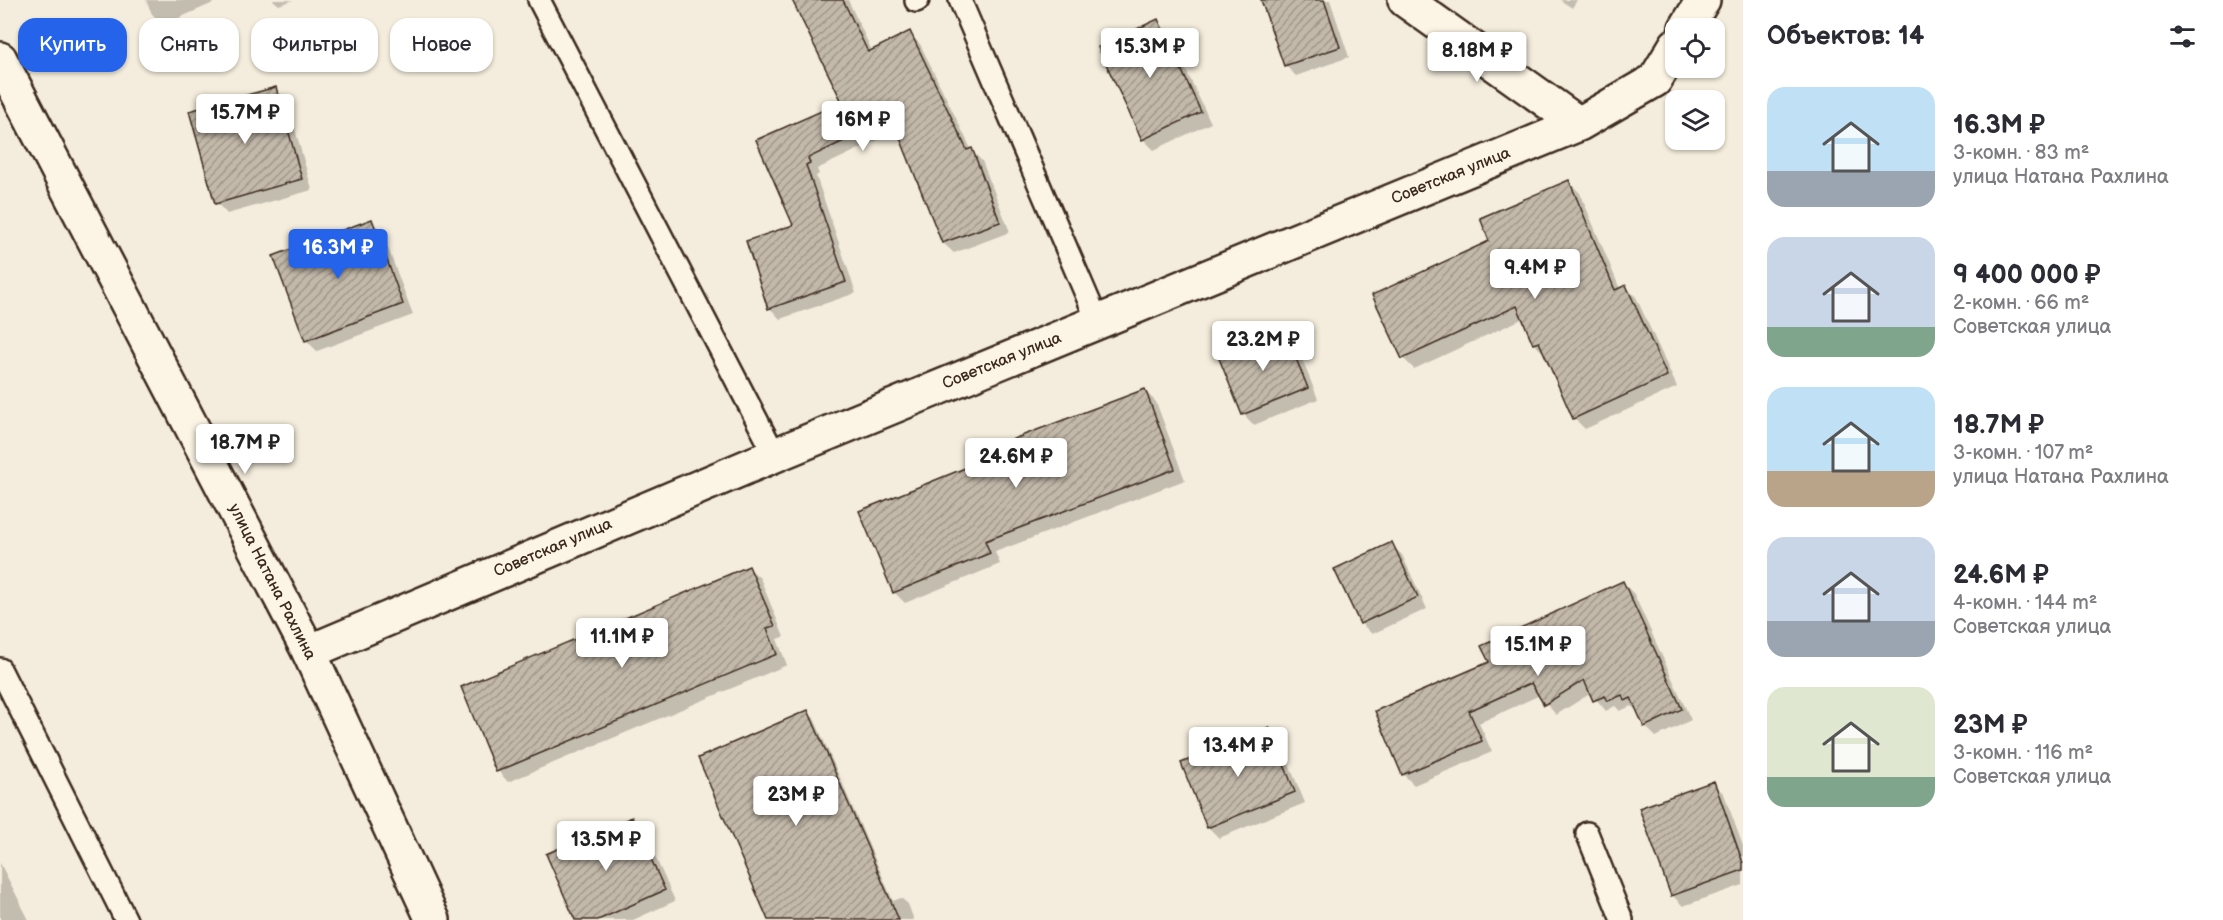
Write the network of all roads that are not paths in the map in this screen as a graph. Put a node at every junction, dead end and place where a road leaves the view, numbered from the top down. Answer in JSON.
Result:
{"nodes":[{"id":1,"x":539,"y":0,"type":"edge"},
{"id":2,"x":960,"y":0,"type":"edge"},
{"id":3,"x":1405,"y":0,"type":"edge"},
{"id":4,"x":1703,"y":0,"type":"edge"},
{"id":5,"x":1692,"y":18,"type":"edge"},
{"id":6,"x":0,"y":59,"type":"edge"},
{"id":7,"x":1665,"y":63,"type":"edge"},
{"id":8,"x":1579,"y":124,"type":"junction"},
{"id":9,"x":1098,"y":322,"type":"junction"},
{"id":10,"x":775,"y":455,"type":"junction"},
{"id":11,"x":309,"y":652,"type":"junction"},
{"id":12,"x":0,"y":669,"type":"edge"},
{"id":13,"x":1587,"y":833,"type":"dead end"},
{"id":14,"x":126,"y":920,"type":"edge"},
{"id":15,"x":433,"y":920,"type":"edge"},
{"id":16,"x":1622,"y":920,"type":"edge"}],
"edges":[{"from":1,"to":10,"type":"lane"},
{"from":2,"to":9,"type":"lane"},
{"from":3,"to":8,"type":"street"},
{"from":4,"to":5,"type":"street"},
{"from":6,"to":11,"type":"street","name":"улица Натана Рахлина"},
{"from":7,"to":8,"type":"street","name":"Советская улица"},
{"from":8,"to":9,"type":"street","name":"Советская улица"},
{"from":9,"to":10,"type":"street","name":"Советская улица"},
{"from":10,"to":11,"type":"street","name":"Советская улица"},
{"from":11,"to":15,"type":"street","name":"улица Натана Рахлина"},
{"from":12,"to":14,"type":"lane"},
{"from":13,"to":16,"type":"lane"}]}
